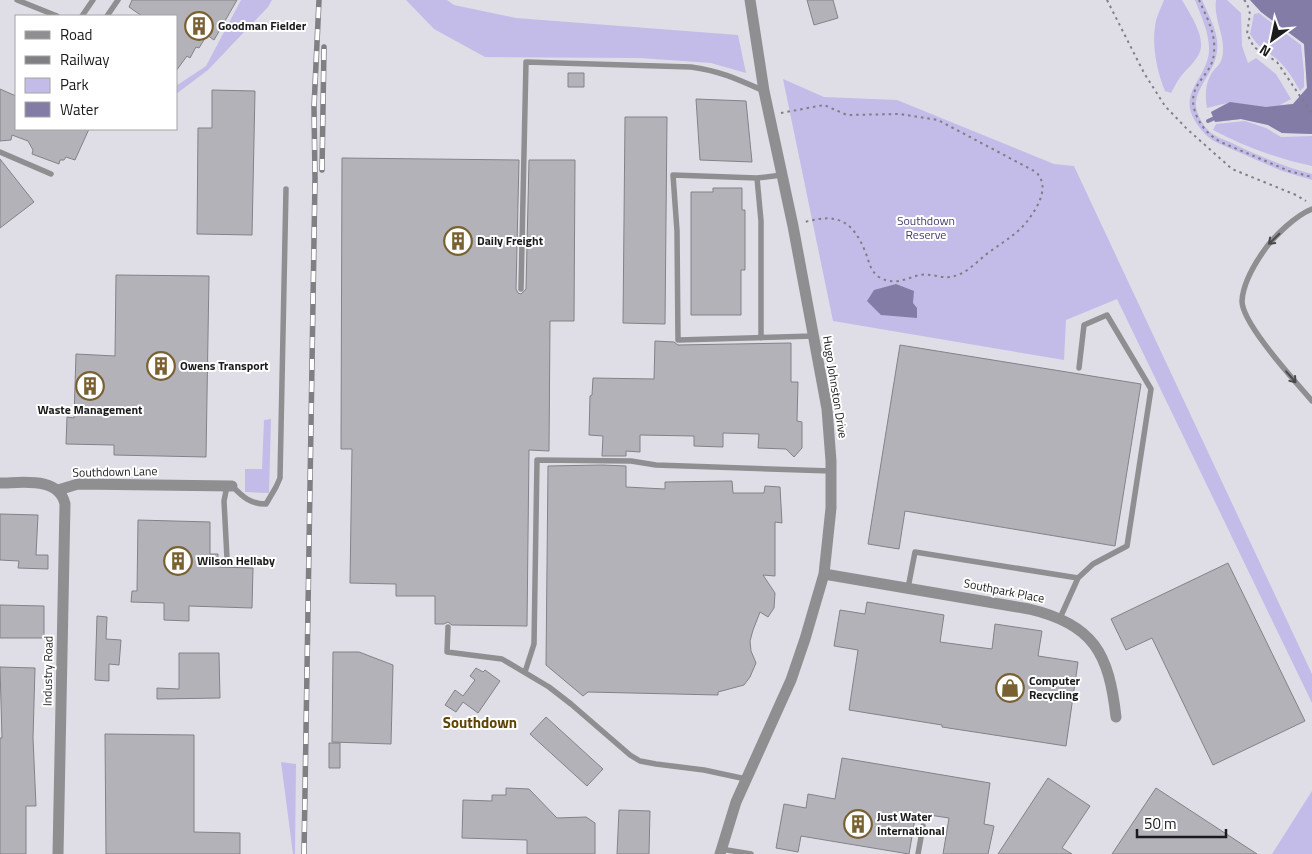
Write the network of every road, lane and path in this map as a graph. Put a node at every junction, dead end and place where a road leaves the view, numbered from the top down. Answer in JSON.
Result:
{"nodes":[{"id":1,"x":18,"y":0,"type":"edge"},
{"id":2,"x":93,"y":0,"type":"edge"},
{"id":3,"x":118,"y":0,"type":"edge"},
{"id":4,"x":750,"y":0,"type":"edge"},
{"id":5,"x":1107,"y":0,"type":"edge"},
{"id":6,"x":1199,"y":0,"type":"edge"},
{"id":7,"x":1244,"y":0,"type":"edge"},
{"id":8,"x":55,"y":15,"type":"edge"},
{"id":9,"x":83,"y":15,"type":"edge"},
{"id":10,"x":108,"y":15,"type":"edge"},
{"id":11,"x":764,"y":91,"type":"junction"},
{"id":12,"x":790,"y":111,"type":"dead end"},
{"id":13,"x":1312,"y":114,"type":"edge"},
{"id":14,"x":0,"y":153,"type":"edge"},
{"id":15,"x":51,"y":174,"type":"dead end"},
{"id":16,"x":782,"y":175,"type":"junction"},
{"id":17,"x":1312,"y":177,"type":"edge"},
{"id":18,"x":757,"y":178,"type":"junction"},
{"id":19,"x":286,"y":189,"type":"dead end"},
{"id":20,"x":1312,"y":207,"type":"edge"},
{"id":21,"x":812,"y":220,"type":"dead end"},
{"id":22,"x":521,"y":289,"type":"dead end"},
{"id":23,"x":814,"y":336,"type":"junction"},
{"id":24,"x":761,"y":338,"type":"junction"},
{"id":25,"x":1079,"y":368,"type":"dead end"},
{"id":26,"x":1312,"y":401,"type":"edge"},
{"id":27,"x":831,"y":471,"type":"junction"},
{"id":28,"x":0,"y":483,"type":"edge"},
{"id":29,"x":229,"y":486,"type":"junction"},
{"id":30,"x":58,"y":490,"type":"junction"},
{"id":31,"x":227,"y":558,"type":"dead end"},
{"id":32,"x":824,"y":574,"type":"junction"},
{"id":33,"x":1078,"y":578,"type":"junction"},
{"id":34,"x":908,"y":588,"type":"junction"},
{"id":35,"x":1060,"y":618,"type":"junction"},
{"id":36,"x":448,"y":627,"type":"dead end"},
{"id":37,"x":525,"y":672,"type":"junction"},
{"id":38,"x":1116,"y":717,"type":"dead end"},
{"id":39,"x":746,"y":778,"type":"junction"},
{"id":40,"x":923,"y":826,"type":"dead end"},
{"id":41,"x":720,"y":852,"type":"edge"},
{"id":42,"x":58,"y":854,"type":"edge"},
{"id":43,"x":751,"y":854,"type":"edge"},
{"id":44,"x":918,"y":854,"type":"edge"}],
"edges":[{"from":1,"to":8,"type":"lane"},
{"from":2,"to":9,"type":"lane"},
{"from":3,"to":10,"type":"lane"},
{"from":4,"to":11,"type":"street","name":"Hugo Johnston Drive"},
{"from":5,"to":20,"type":"path"},
{"from":6,"to":17,"type":"path"},
{"from":7,"to":13,"type":"path"},
{"from":11,"to":16,"type":"street","name":"Hugo Johnston Drive"},
{"from":11,"to":22,"type":"lane"},
{"from":12,"to":21,"type":"path"},
{"from":14,"to":15,"type":"lane"},
{"from":16,"to":18,"type":"lane"},
{"from":16,"to":23,"type":"street","name":"Hugo Johnston Drive"},
{"from":18,"to":24,"type":"lane"},
{"from":18,"to":24,"type":"lane"},
{"from":19,"to":29,"type":"lane"},
{"from":20,"to":26,"type":"lane","one_way":true},
{"from":23,"to":24,"type":"lane"},
{"from":23,"to":27,"type":"street","name":"Hugo Johnston Drive"},
{"from":25,"to":33,"type":"lane"},
{"from":27,"to":32,"type":"street","name":"Hugo Johnston Drive"},
{"from":27,"to":37,"type":"lane"},
{"from":28,"to":30,"type":"street","name":"Southdown Lane"},
{"from":29,"to":30,"type":"street","name":"Southdown Lane"},
{"from":29,"to":31,"type":"lane"},
{"from":30,"to":42,"type":"street","name":"Industry Road"},
{"from":32,"to":34,"type":"street","name":"Southpark Place"},
{"from":32,"to":39,"type":"street","name":"Hugo Johnston Drive"},
{"from":33,"to":34,"type":"lane"},
{"from":33,"to":35,"type":"lane"},
{"from":34,"to":35,"type":"street","name":"Southpark Place"},
{"from":35,"to":38,"type":"street","name":"Southpark Place"},
{"from":36,"to":37,"type":"lane"},
{"from":37,"to":39,"type":"lane"},
{"from":39,"to":41,"type":"street","name":"Hugo Johnston Drive"},
{"from":40,"to":44,"type":"lane"},
{"from":41,"to":43,"type":"lane"}]}
